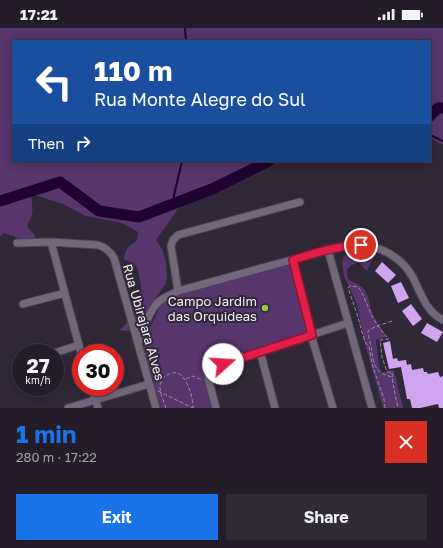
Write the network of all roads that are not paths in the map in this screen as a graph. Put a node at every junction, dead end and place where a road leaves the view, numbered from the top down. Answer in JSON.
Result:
{"nodes":[{"id":1,"x":300,"y":202,"type":"dead end"},
{"id":2,"x":51,"y":242,"type":"junction"},
{"id":3,"x":17,"y":243,"type":"dead end"},
{"id":4,"x":328,"y":250,"type":"junction"},
{"id":5,"x":293,"y":260,"type":"junction"},
{"id":6,"x":178,"y":291,"type":"junction"},
{"id":7,"x":65,"y":293,"type":"junction"},
{"id":8,"x":23,"y":304,"type":"dead end"},
{"id":9,"x":443,"y":320,"type":"edge"},
{"id":10,"x":348,"y":323,"type":"junction"},
{"id":11,"x":312,"y":335,"type":"junction"},
{"id":12,"x":138,"y":343,"type":"junction"},
{"id":13,"x":79,"y":344,"type":"edge"},
{"id":14,"x":260,"y":351,"type":"junction"},
{"id":15,"x":149,"y":386,"type":"junction"},
{"id":16,"x":94,"y":396,"type":"edge"},
{"id":17,"x":95,"y":400,"type":"junction"},
{"id":18,"x":68,"y":408,"type":"edge"},
{"id":19,"x":98,"y":408,"type":"edge"},
{"id":20,"x":156,"y":408,"type":"edge"},
{"id":21,"x":216,"y":408,"type":"edge"},
{"id":22,"x":275,"y":408,"type":"edge"},
{"id":23,"x":333,"y":408,"type":"edge"},
{"id":24,"x":372,"y":408,"type":"edge"}],
"edges":[{"from":1,"to":6,"type":"street"},
{"from":2,"to":3,"type":"street"},
{"from":2,"to":7,"type":"street"},
{"from":2,"to":12,"type":"street","name":"Rua Ubirajara Alves"},
{"from":4,"to":5,"type":"street"},
{"from":4,"to":9,"type":"street"},
{"from":4,"to":10,"type":"street"},
{"from":5,"to":6,"type":"street"},
{"from":5,"to":11,"type":"street"},
{"from":6,"to":12,"type":"street"},
{"from":7,"to":8,"type":"street"},
{"from":7,"to":13,"type":"street"},
{"from":10,"to":11,"type":"street"},
{"from":10,"to":24,"type":"street"},
{"from":11,"to":14,"type":"street"},
{"from":11,"to":23,"type":"street"},
{"from":12,"to":15,"type":"street","name":"Rua Ubirajara Alves"},
{"from":14,"to":21,"type":"street"},
{"from":14,"to":22,"type":"street"},
{"from":15,"to":17,"type":"street"},
{"from":15,"to":20,"type":"street","name":"Rua Ubirajara Alves"},
{"from":16,"to":17,"type":"street"},
{"from":17,"to":18,"type":"street"},
{"from":17,"to":19,"type":"street"}]}
